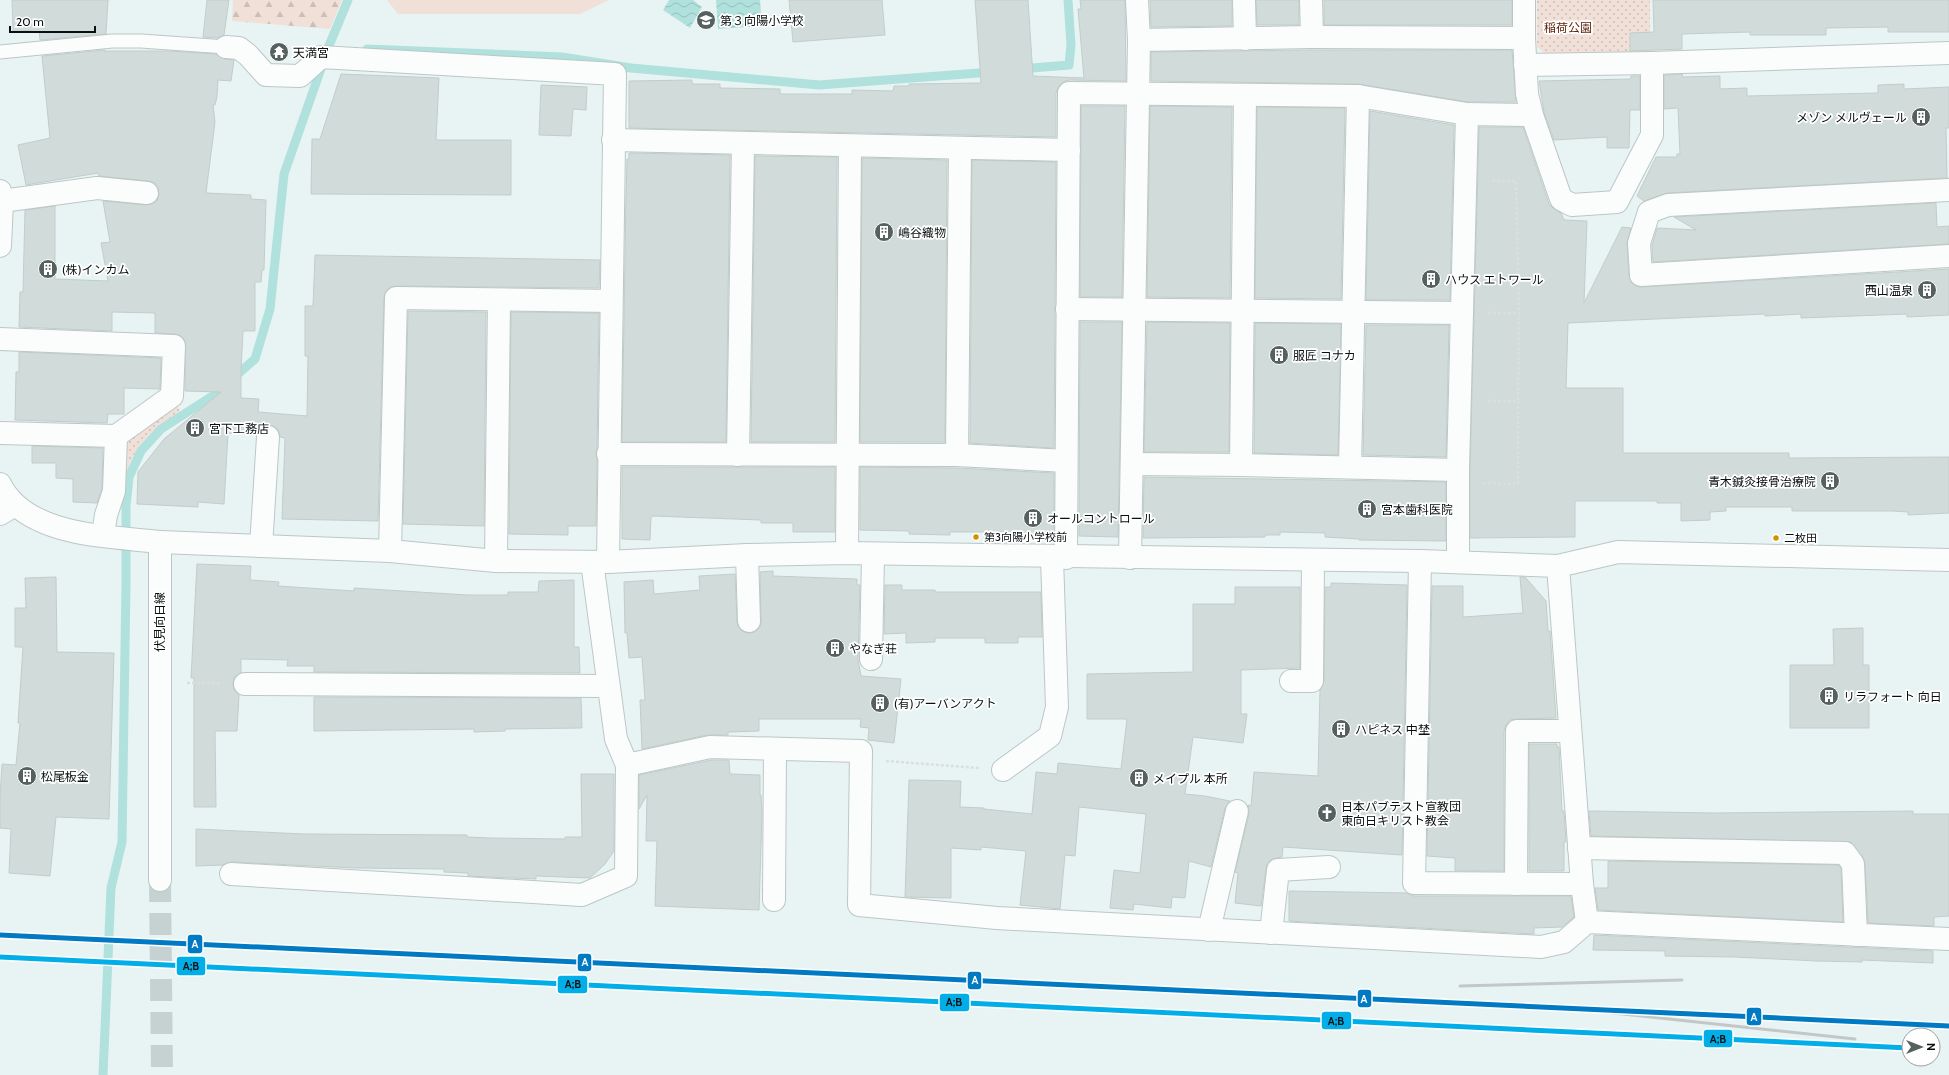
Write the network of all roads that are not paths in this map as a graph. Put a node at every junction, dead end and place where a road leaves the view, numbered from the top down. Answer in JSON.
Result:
{"nodes":[{"id":1,"x":1137,"y":0,"type":"edge"},
{"id":2,"x":1244,"y":0,"type":"edge"},
{"id":3,"x":1311,"y":0,"type":"edge"},
{"id":4,"x":1524,"y":0,"type":"edge"},
{"id":5,"x":1312,"y":37,"type":"junction"},
{"id":6,"x":1524,"y":38,"type":"junction"},
{"id":7,"x":1245,"y":39,"type":"junction"},
{"id":8,"x":1139,"y":40,"type":"junction"},
{"id":9,"x":226,"y":46,"type":"joint"},
{"id":10,"x":0,"y":52,"type":"edge"},
{"id":11,"x":1949,"y":53,"type":"edge"},
{"id":12,"x":1652,"y":63,"type":"junction"},
{"id":13,"x":1525,"y":65,"type":"junction"},
{"id":14,"x":1138,"y":95,"type":"junction"},
{"id":15,"x":1245,"y":95,"type":"junction"},
{"id":16,"x":1358,"y":96,"type":"junction"},
{"id":17,"x":1466,"y":114,"type":"junction"},
{"id":18,"x":1532,"y":115,"type":"junction"},
{"id":19,"x":613,"y":140,"type":"junction"},
{"id":20,"x":743,"y":144,"type":"junction"},
{"id":21,"x":850,"y":146,"type":"junction"},
{"id":22,"x":960,"y":148,"type":"junction"},
{"id":23,"x":1069,"y":150,"type":"junction"},
{"id":24,"x":1949,"y":190,"type":"edge"},
{"id":25,"x":147,"y":193,"type":"dead end"},
{"id":26,"x":1,"y":196,"type":"edge"},
{"id":27,"x":0,"y":246,"type":"edge"},
{"id":28,"x":1949,"y":256,"type":"edge"},
{"id":29,"x":499,"y":300,"type":"junction"},
{"id":30,"x":611,"y":301,"type":"junction"},
{"id":31,"x":1067,"y":309,"type":"junction"},
{"id":32,"x":1134,"y":309,"type":"junction"},
{"id":33,"x":1242,"y":311,"type":"junction"},
{"id":34,"x":1352,"y":313,"type":"junction"},
{"id":35,"x":1461,"y":313,"type":"junction"},
{"id":36,"x":0,"y":339,"type":"edge"},
{"id":37,"x":0,"y":433,"type":"edge"},
{"id":38,"x":116,"y":436,"type":"junction"},
{"id":39,"x":268,"y":437,"type":"dead end"},
{"id":40,"x":608,"y":454,"type":"junction"},
{"id":41,"x":738,"y":455,"type":"junction"},
{"id":42,"x":957,"y":455,"type":"junction"},
{"id":43,"x":847,"y":456,"type":"junction"},
{"id":44,"x":1066,"y":461,"type":"junction"},
{"id":45,"x":1132,"y":464,"type":"junction"},
{"id":46,"x":1241,"y":465,"type":"junction"},
{"id":47,"x":1350,"y":467,"type":"junction"},
{"id":48,"x":1458,"y":476,"type":"junction"},
{"id":49,"x":0,"y":484,"type":"edge"},
{"id":50,"x":7,"y":509,"type":"edge"},
{"id":51,"x":103,"y":535,"type":"junction"},
{"id":52,"x":160,"y":542,"type":"junction"},
{"id":53,"x":261,"y":546,"type":"junction"},
{"id":54,"x":390,"y":551,"type":"junction"},
{"id":55,"x":847,"y":553,"type":"junction"},
{"id":56,"x":747,"y":555,"type":"junction"},
{"id":57,"x":873,"y":555,"type":"junction"},
{"id":58,"x":1059,"y":558,"type":"junction"},
{"id":59,"x":1130,"y":558,"type":"junction"},
{"id":60,"x":1313,"y":560,"type":"junction"},
{"id":61,"x":1949,"y":560,"type":"edge"},
{"id":62,"x":496,"y":561,"type":"junction"},
{"id":63,"x":1420,"y":561,"type":"junction"},
{"id":64,"x":600,"y":562,"type":"junction"},
{"id":65,"x":1458,"y":562,"type":"junction"},
{"id":66,"x":1558,"y":566,"type":"junction"},
{"id":67,"x":749,"y":621,"type":"dead end"},
{"id":68,"x":871,"y":659,"type":"dead end"},
{"id":69,"x":1291,"y":681,"type":"dead end"},
{"id":70,"x":245,"y":684,"type":"road end"},
{"id":71,"x":608,"y":686,"type":"junction"},
{"id":72,"x":1569,"y":731,"type":"junction"},
{"id":73,"x":775,"y":749,"type":"junction"},
{"id":74,"x":627,"y":765,"type":"junction"},
{"id":75,"x":1003,"y":770,"type":"road end"},
{"id":76,"x":1237,"y":811,"type":"dead end"},
{"id":77,"x":1579,"y":848,"type":"junction"},
{"id":78,"x":1329,"y":867,"type":"dead end"},
{"id":79,"x":231,"y":874,"type":"dead end"},
{"id":80,"x":160,"y":880,"type":"tunnel mouth"},
{"id":81,"x":1516,"y":884,"type":"junction"},
{"id":82,"x":1582,"y":884,"type":"junction"},
{"id":83,"x":774,"y":900,"type":"dead end"},
{"id":84,"x":1587,"y":922,"type":"junction"},
{"id":85,"x":1208,"y":930,"type":"junction"},
{"id":86,"x":1271,"y":933,"type":"junction"},
{"id":87,"x":1856,"y":934,"type":"junction"},
{"id":88,"x":1949,"y":939,"type":"edge"}],
"edges":[{"from":1,"to":8,"type":"street"},
{"from":2,"to":7,"type":"street"},
{"from":3,"to":5,"type":"street"},
{"from":4,"to":6,"type":"street"},
{"from":5,"to":6,"type":"street"},
{"from":5,"to":7,"type":"street"},
{"from":6,"to":13,"type":"street"},
{"from":7,"to":8,"type":"street"},
{"from":8,"to":14,"type":"street"},
{"from":9,"to":10,"type":"lane"},
{"from":9,"to":19,"type":"street"},
{"from":11,"to":12,"type":"street"},
{"from":12,"to":13,"type":"street"},
{"from":12,"to":18,"type":"street"},
{"from":13,"to":18,"type":"street"},
{"from":14,"to":15,"type":"street"},
{"from":14,"to":23,"type":"street"},
{"from":14,"to":32,"type":"street"},
{"from":15,"to":16,"type":"street"},
{"from":15,"to":33,"type":"street"},
{"from":16,"to":17,"type":"street"},
{"from":16,"to":34,"type":"street"},
{"from":17,"to":18,"type":"street"},
{"from":17,"to":35,"type":"street"},
{"from":19,"to":20,"type":"street"},
{"from":19,"to":30,"type":"street"},
{"from":20,"to":21,"type":"street"},
{"from":20,"to":41,"type":"street"},
{"from":21,"to":22,"type":"street"},
{"from":21,"to":43,"type":"street"},
{"from":22,"to":23,"type":"street"},
{"from":22,"to":42,"type":"street"},
{"from":23,"to":31,"type":"street"},
{"from":24,"to":28,"type":"street"},
{"from":25,"to":26,"type":"street"},
{"from":26,"to":27,"type":"street"},
{"from":29,"to":30,"type":"street"},
{"from":29,"to":54,"type":"street"},
{"from":29,"to":62,"type":"street"},
{"from":30,"to":40,"type":"street"},
{"from":31,"to":32,"type":"street"},
{"from":31,"to":44,"type":"street"},
{"from":32,"to":33,"type":"street"},
{"from":32,"to":45,"type":"street"},
{"from":33,"to":34,"type":"street"},
{"from":33,"to":46,"type":"street"},
{"from":34,"to":35,"type":"street"},
{"from":34,"to":47,"type":"street"},
{"from":35,"to":48,"type":"street"},
{"from":36,"to":38,"type":"street"},
{"from":37,"to":38,"type":"street"},
{"from":38,"to":51,"type":"street"},
{"from":39,"to":53,"type":"street"},
{"from":40,"to":41,"type":"street"},
{"from":40,"to":64,"type":"street"},
{"from":41,"to":43,"type":"street"},
{"from":42,"to":43,"type":"street"},
{"from":42,"to":44,"type":"street"},
{"from":43,"to":55,"type":"street"},
{"from":44,"to":58,"type":"street"},
{"from":45,"to":46,"type":"street"},
{"from":45,"to":59,"type":"street"},
{"from":46,"to":47,"type":"street"},
{"from":47,"to":48,"type":"street"},
{"from":48,"to":65,"type":"street"},
{"from":49,"to":50,"type":"street"},
{"from":50,"to":51,"type":"street"},
{"from":51,"to":52,"type":"street"},
{"from":52,"to":53,"type":"street"},
{"from":52,"to":80,"type":"street","name":"伏見向日線"},
{"from":53,"to":54,"type":"street"},
{"from":54,"to":62,"type":"street"},
{"from":55,"to":56,"type":"street"},
{"from":55,"to":57,"type":"street"},
{"from":56,"to":64,"type":"street"},
{"from":56,"to":67,"type":"street"},
{"from":57,"to":58,"type":"street"},
{"from":57,"to":68,"type":"street"},
{"from":58,"to":59,"type":"street"},
{"from":58,"to":75,"type":"street"},
{"from":59,"to":60,"type":"street"},
{"from":60,"to":63,"type":"street"},
{"from":60,"to":69,"type":"street"},
{"from":61,"to":66,"type":"street"},
{"from":62,"to":64,"type":"street"},
{"from":63,"to":65,"type":"street"},
{"from":63,"to":81,"type":"street"},
{"from":64,"to":71,"type":"street"},
{"from":65,"to":66,"type":"street"},
{"from":66,"to":72,"type":"street"},
{"from":70,"to":71,"type":"street"},
{"from":71,"to":74,"type":"street"},
{"from":72,"to":77,"type":"street"},
{"from":72,"to":81,"type":"street"},
{"from":73,"to":74,"type":"street"},
{"from":73,"to":83,"type":"street"},
{"from":73,"to":85,"type":"street"},
{"from":74,"to":79,"type":"street"},
{"from":76,"to":85,"type":"street"},
{"from":77,"to":82,"type":"street"},
{"from":77,"to":87,"type":"street"},
{"from":78,"to":86,"type":"street"},
{"from":81,"to":82,"type":"street"},
{"from":82,"to":84,"type":"street"},
{"from":84,"to":86,"type":"street"},
{"from":84,"to":87,"type":"street"},
{"from":85,"to":86,"type":"street"},
{"from":87,"to":88,"type":"street"}]}
